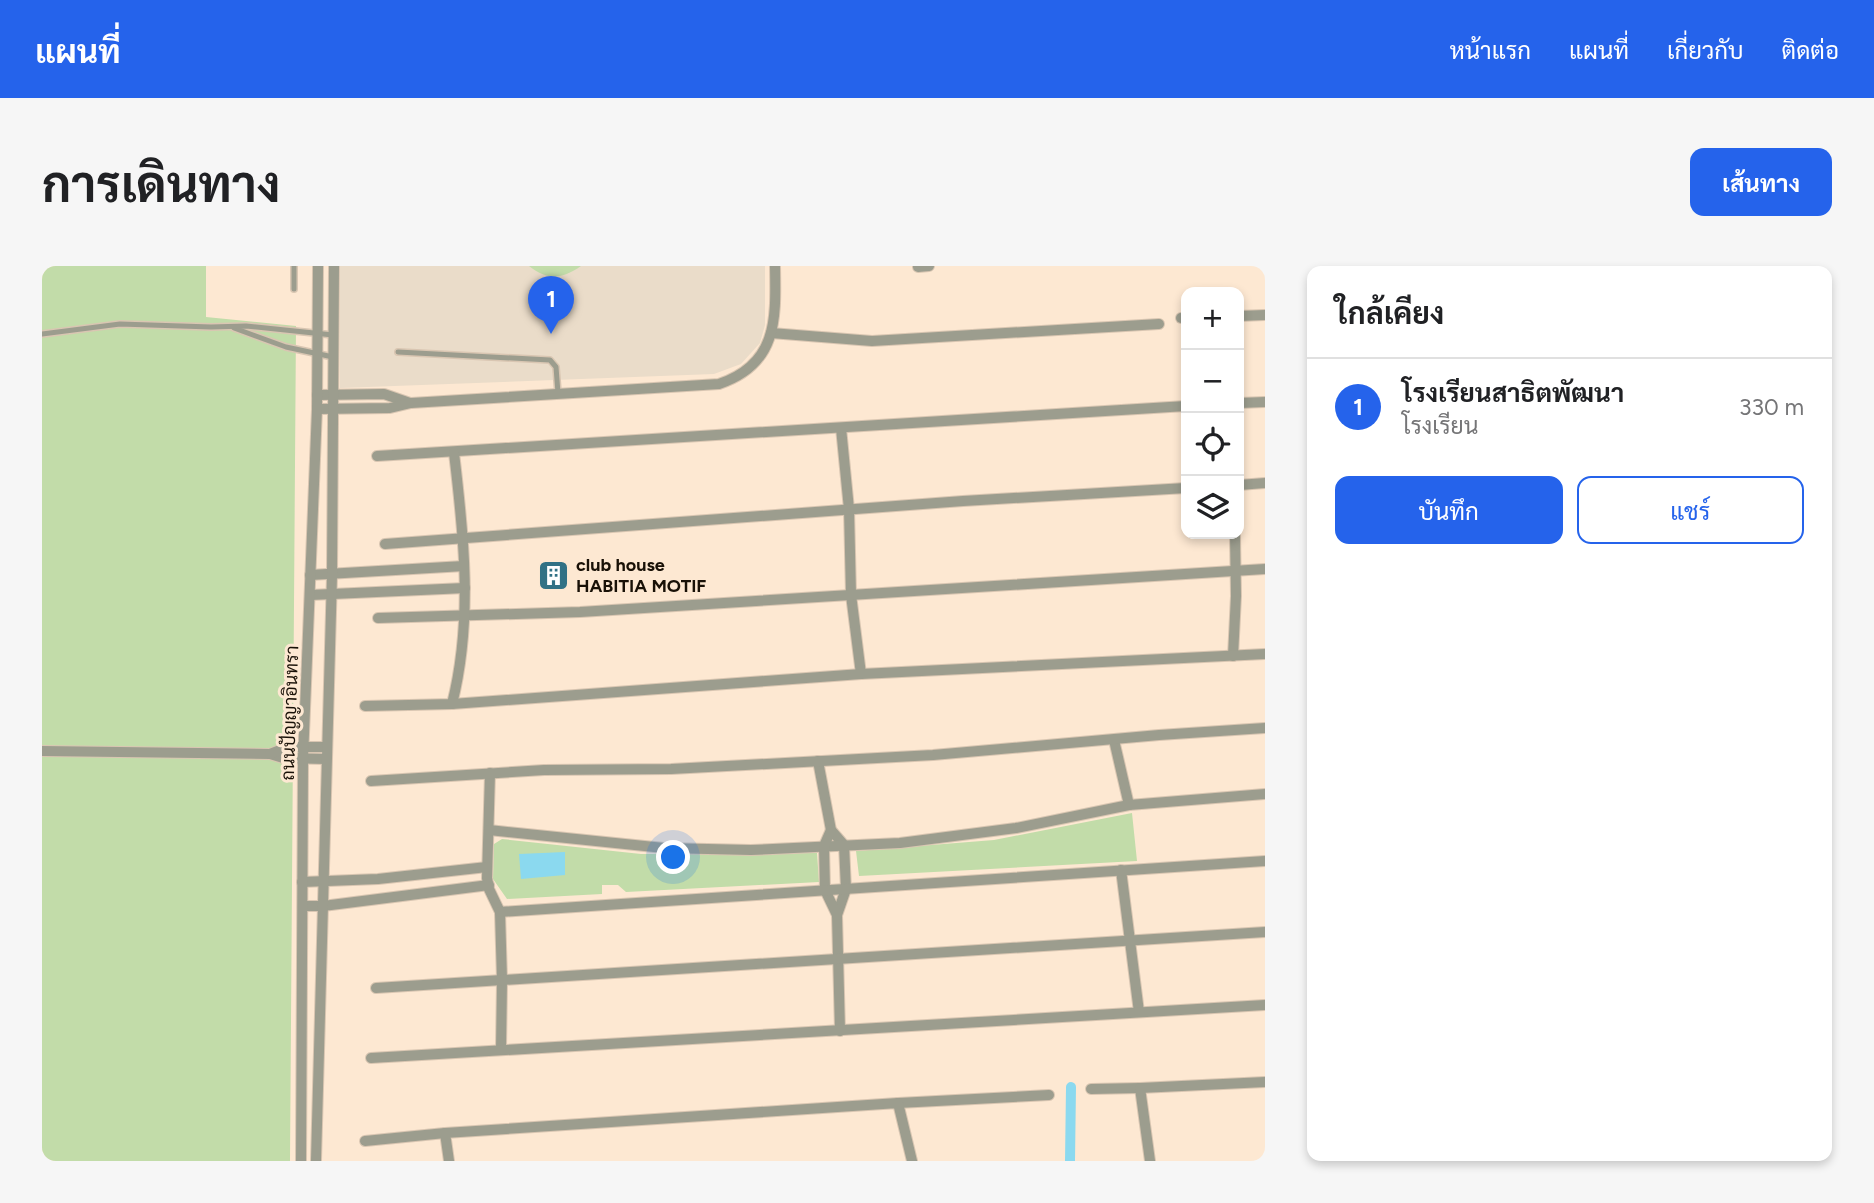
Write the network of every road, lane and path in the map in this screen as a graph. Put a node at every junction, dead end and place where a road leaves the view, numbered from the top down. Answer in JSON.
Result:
{"nodes":[{"id":1,"x":294,"y":266,"type":"edge"},
{"id":2,"x":318,"y":266,"type":"edge"},
{"id":3,"x":334,"y":266,"type":"edge"},
{"id":4,"x":775,"y":266,"type":"edge"},
{"id":5,"x":929,"y":266,"type":"edge"},
{"id":6,"x":918,"y":267,"type":"edge"},
{"id":7,"x":294,"y":289,"type":"dead end"},
{"id":8,"x":1265,"y":315,"type":"edge"},
{"id":9,"x":1244,"y":316,"type":"edge"},
{"id":10,"x":1159,"y":324,"type":"dead end"},
{"id":11,"x":232,"y":327,"type":"junction"},
{"id":12,"x":42,"y":328,"type":"edge"},
{"id":13,"x":50,"y":332,"type":"junction"},
{"id":14,"x":318,"y":333,"type":"junction"},
{"id":15,"x":771,"y":333,"type":"junction"},
{"id":16,"x":42,"y":334,"type":"edge"},
{"id":17,"x":333,"y":335,"type":"junction"},
{"id":18,"x":398,"y":352,"type":"dead end"},
{"id":19,"x":317,"y":354,"type":"junction"},
{"id":20,"x":333,"y":357,"type":"junction"},
{"id":21,"x":558,"y":393,"type":"junction"},
{"id":22,"x":317,"y":395,"type":"junction"},
{"id":23,"x":333,"y":395,"type":"junction"},
{"id":24,"x":1265,"y":402,"type":"edge"},
{"id":25,"x":411,"y":403,"type":"junction"},
{"id":26,"x":1244,"y":403,"type":"edge"},
{"id":27,"x":1181,"y":407,"type":"edge"},
{"id":28,"x":317,"y":409,"type":"junction"},
{"id":29,"x":333,"y":409,"type":"junction"},
{"id":30,"x":841,"y":428,"type":"junction"},
{"id":31,"x":454,"y":453,"type":"junction"},
{"id":32,"x":377,"y":456,"type":"dead end"},
{"id":33,"x":1265,"y":483,"type":"edge"},
{"id":34,"x":1244,"y":485,"type":"edge"},
{"id":35,"x":1181,"y":488,"type":"edge"},
{"id":36,"x":849,"y":509,"type":"junction"},
{"id":37,"x":464,"y":537,"type":"junction"},
{"id":38,"x":1235,"y":539,"type":"edge"},
{"id":39,"x":385,"y":544,"type":"dead end"},
{"id":40,"x":464,"y":566,"type":"junction"},
{"id":41,"x":1265,"y":569,"type":"edge"},
{"id":42,"x":1236,"y":571,"type":"junction"},
{"id":43,"x":310,"y":575,"type":"junction"},
{"id":44,"x":332,"y":575,"type":"junction"},
{"id":45,"x":466,"y":588,"type":"junction"},
{"id":46,"x":310,"y":595,"type":"junction"},
{"id":47,"x":331,"y":595,"type":"junction"},
{"id":48,"x":851,"y":595,"type":"junction"},
{"id":49,"x":464,"y":617,"type":"junction"},
{"id":50,"x":378,"y":618,"type":"dead end"},
{"id":51,"x":1265,"y":654,"type":"edge"},
{"id":52,"x":1233,"y":656,"type":"junction"},
{"id":53,"x":861,"y":674,"type":"junction"},
{"id":54,"x":452,"y":704,"type":"junction"},
{"id":55,"x":365,"y":706,"type":"dead end"},
{"id":56,"x":1265,"y":728,"type":"edge"},
{"id":57,"x":1114,"y":740,"type":"junction"},
{"id":58,"x":304,"y":746,"type":"junction"},
{"id":59,"x":327,"y":747,"type":"junction"},
{"id":60,"x":42,"y":751,"type":"edge"},
{"id":61,"x":270,"y":754,"type":"junction"},
{"id":62,"x":303,"y":759,"type":"junction"},
{"id":63,"x":326,"y":759,"type":"junction"},
{"id":64,"x":818,"y":761,"type":"junction"},
{"id":65,"x":490,"y":773,"type":"junction"},
{"id":66,"x":371,"y":781,"type":"dead end"},
{"id":67,"x":1265,"y":794,"type":"edge"},
{"id":68,"x":1129,"y":805,"type":"junction"},
{"id":69,"x":489,"y":830,"type":"junction"},
{"id":70,"x":831,"y":830,"type":"junction"},
{"id":71,"x":844,"y":845,"type":"junction"},
{"id":72,"x":824,"y":846,"type":"junction"},
{"id":73,"x":1265,"y":861,"type":"edge"},
{"id":74,"x":487,"y":867,"type":"junction"},
{"id":75,"x":1121,"y":870,"type":"junction"},
{"id":76,"x":414,"y":876,"type":"junction"},
{"id":77,"x":302,"y":881,"type":"junction"},
{"id":78,"x":323,"y":881,"type":"junction"},
{"id":79,"x":489,"y":886,"type":"junction"},
{"id":80,"x":846,"y":889,"type":"junction"},
{"id":81,"x":825,"y":890,"type":"junction"},
{"id":82,"x":417,"y":894,"type":"junction"},
{"id":83,"x":303,"y":906,"type":"junction"},
{"id":84,"x":323,"y":906,"type":"junction"},
{"id":85,"x":500,"y":912,"type":"junction"},
{"id":86,"x":837,"y":915,"type":"junction"},
{"id":87,"x":1265,"y":932,"type":"edge"},
{"id":88,"x":1130,"y":940,"type":"junction"},
{"id":89,"x":839,"y":961,"type":"junction"},
{"id":90,"x":502,"y":980,"type":"junction"},
{"id":91,"x":376,"y":988,"type":"dead end"},
{"id":92,"x":1265,"y":1005,"type":"edge"},
{"id":93,"x":1139,"y":1012,"type":"junction"},
{"id":94,"x":840,"y":1031,"type":"junction"},
{"id":95,"x":501,"y":1050,"type":"junction"},
{"id":96,"x":371,"y":1058,"type":"dead end"},
{"id":97,"x":1265,"y":1082,"type":"edge"},
{"id":98,"x":1140,"y":1088,"type":"junction"},
{"id":99,"x":1091,"y":1089,"type":"dead end"},
{"id":100,"x":1048,"y":1095,"type":"dead end"},
{"id":101,"x":898,"y":1103,"type":"junction"},
{"id":102,"x":445,"y":1133,"type":"junction"},
{"id":103,"x":365,"y":1141,"type":"dead end"},
{"id":104,"x":301,"y":1161,"type":"edge"},
{"id":105,"x":316,"y":1161,"type":"edge"},
{"id":106,"x":449,"y":1161,"type":"edge"},
{"id":107,"x":912,"y":1161,"type":"edge"},
{"id":108,"x":1150,"y":1161,"type":"edge"}],
"edges":[{"from":1,"to":7,"type":"lane"},
{"from":2,"to":14,"type":"street","name":"ถนนปัญญาอินทรา"},
{"from":3,"to":17,"type":"street"},
{"from":4,"to":15,"type":"street"},
{"from":5,"to":6,"type":"street"},
{"from":8,"to":9,"type":"street"},
{"from":10,"to":15,"type":"street"},
{"from":11,"to":13,"type":"lane"},
{"from":11,"to":14,"type":"lane"},
{"from":11,"to":19,"type":"lane"},
{"from":12,"to":13,"type":"lane"},
{"from":13,"to":16,"type":"lane"},
{"from":14,"to":17,"type":"lane"},
{"from":14,"to":19,"type":"street","name":"ถนนปัญญาอินทรา"},
{"from":15,"to":21,"type":"street"},
{"from":17,"to":20,"type":"street"},
{"from":18,"to":21,"type":"lane"},
{"from":19,"to":20,"type":"lane"},
{"from":19,"to":22,"type":"street","name":"ถนนปัญญาอินทรา"},
{"from":20,"to":23,"type":"street"},
{"from":21,"to":25,"type":"street"},
{"from":22,"to":23,"type":"street"},
{"from":22,"to":28,"type":"street","name":"ถนนปัญญาอินทรา"},
{"from":23,"to":25,"type":"street"},
{"from":23,"to":29,"type":"street"},
{"from":24,"to":26,"type":"street"},
{"from":25,"to":29,"type":"street"},
{"from":27,"to":30,"type":"street"},
{"from":28,"to":29,"type":"street"},
{"from":28,"to":43,"type":"street","name":"ถนนปัญญาอินทรา"},
{"from":29,"to":44,"type":"street"},
{"from":30,"to":31,"type":"street"},
{"from":30,"to":36,"type":"street"},
{"from":31,"to":32,"type":"street"},
{"from":31,"to":37,"type":"street"},
{"from":33,"to":34,"type":"street"},
{"from":35,"to":36,"type":"street"},
{"from":36,"to":37,"type":"street"},
{"from":36,"to":48,"type":"street"},
{"from":37,"to":39,"type":"street"},
{"from":37,"to":40,"type":"street"},
{"from":38,"to":42,"type":"street"},
{"from":40,"to":44,"type":"street"},
{"from":40,"to":45,"type":"street"},
{"from":41,"to":42,"type":"street"},
{"from":42,"to":48,"type":"street"},
{"from":42,"to":52,"type":"street"},
{"from":43,"to":44,"type":"street"},
{"from":43,"to":46,"type":"street","name":"ถนนปัญญาอินทรา"},
{"from":44,"to":47,"type":"street"},
{"from":45,"to":47,"type":"street"},
{"from":45,"to":49,"type":"street"},
{"from":46,"to":47,"type":"street"},
{"from":46,"to":58,"type":"street","name":"ถนนปัญญาอินทรา"},
{"from":47,"to":59,"type":"street"},
{"from":48,"to":49,"type":"street"},
{"from":48,"to":53,"type":"street"},
{"from":49,"to":50,"type":"street"},
{"from":49,"to":54,"type":"street"},
{"from":51,"to":52,"type":"street"},
{"from":52,"to":53,"type":"street"},
{"from":53,"to":54,"type":"street"},
{"from":54,"to":55,"type":"street"},
{"from":56,"to":57,"type":"street"},
{"from":57,"to":64,"type":"street"},
{"from":57,"to":68,"type":"street"},
{"from":58,"to":59,"type":"street"},
{"from":58,"to":61,"type":"street"},
{"from":58,"to":62,"type":"street","name":"ถนนปัญญาอินทรา"},
{"from":59,"to":63,"type":"street"},
{"from":60,"to":61,"type":"street"},
{"from":61,"to":62,"type":"street"},
{"from":62,"to":63,"type":"street"},
{"from":62,"to":77,"type":"street","name":"ถนนปัญญาอินทรา"},
{"from":63,"to":78,"type":"street"},
{"from":64,"to":65,"type":"street"},
{"from":64,"to":70,"type":"street"},
{"from":65,"to":66,"type":"street"},
{"from":65,"to":69,"type":"street"},
{"from":67,"to":68,"type":"street"},
{"from":68,"to":71,"type":"street"},
{"from":69,"to":72,"type":"street"},
{"from":69,"to":74,"type":"street"},
{"from":70,"to":71,"type":"street"},
{"from":70,"to":72,"type":"street"},
{"from":71,"to":72,"type":"street"},
{"from":71,"to":80,"type":"street"},
{"from":72,"to":81,"type":"street"},
{"from":73,"to":75,"type":"street"},
{"from":74,"to":76,"type":"street"},
{"from":74,"to":79,"type":"street"},
{"from":75,"to":80,"type":"street"},
{"from":75,"to":88,"type":"street"},
{"from":76,"to":78,"type":"street"},
{"from":76,"to":82,"type":"street"},
{"from":77,"to":78,"type":"street"},
{"from":77,"to":83,"type":"street","name":"ถนนปัญญาอินทรา"},
{"from":78,"to":84,"type":"street"},
{"from":79,"to":82,"type":"street"},
{"from":79,"to":85,"type":"street"},
{"from":80,"to":81,"type":"street"},
{"from":80,"to":86,"type":"street"},
{"from":81,"to":85,"type":"street"},
{"from":81,"to":86,"type":"street"},
{"from":82,"to":84,"type":"street"},
{"from":83,"to":84,"type":"street"},
{"from":83,"to":104,"type":"street","name":"ถนนปัญญาอินทรา"},
{"from":84,"to":105,"type":"street"},
{"from":85,"to":90,"type":"street"},
{"from":86,"to":89,"type":"street"},
{"from":87,"to":88,"type":"street"},
{"from":88,"to":89,"type":"street"},
{"from":88,"to":93,"type":"street"},
{"from":89,"to":90,"type":"street"},
{"from":89,"to":94,"type":"street"},
{"from":90,"to":91,"type":"street"},
{"from":90,"to":95,"type":"street"},
{"from":92,"to":93,"type":"street"},
{"from":93,"to":94,"type":"street"},
{"from":94,"to":95,"type":"street"},
{"from":95,"to":96,"type":"street"},
{"from":97,"to":98,"type":"street"},
{"from":98,"to":99,"type":"street"},
{"from":98,"to":108,"type":"street"},
{"from":100,"to":101,"type":"street"},
{"from":101,"to":102,"type":"street"},
{"from":101,"to":107,"type":"street"},
{"from":102,"to":103,"type":"street"},
{"from":102,"to":106,"type":"street"}]}
